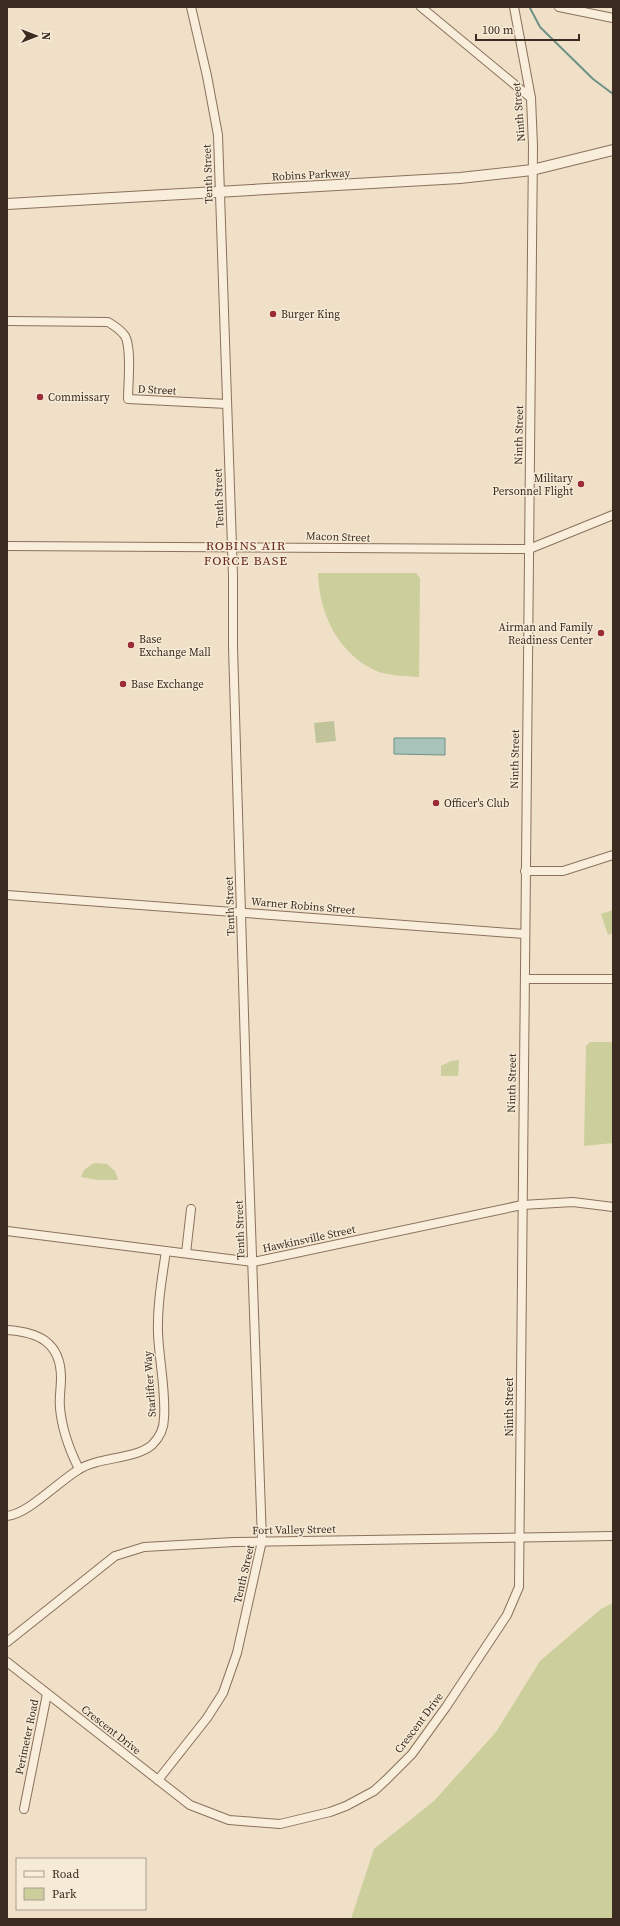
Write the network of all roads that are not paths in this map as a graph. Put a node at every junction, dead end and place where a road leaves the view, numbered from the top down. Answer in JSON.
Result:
{"nodes":[{"id":1,"x":191,"y":7,"type":"edge"},
{"id":2,"x":421,"y":7,"type":"edge"},
{"id":3,"x":514,"y":7,"type":"edge"},
{"id":4,"x":559,"y":7,"type":"edge"},
{"id":5,"x":613,"y":18,"type":"edge"},
{"id":6,"x":530,"y":98,"type":"junction"},
{"id":7,"x":613,"y":150,"type":"edge"},
{"id":8,"x":532,"y":170,"type":"junction"},
{"id":9,"x":220,"y":192,"type":"junction"},
{"id":10,"x":7,"y":204,"type":"edge"},
{"id":11,"x":7,"y":321,"type":"edge"},
{"id":12,"x":227,"y":404,"type":"junction"},
{"id":13,"x":613,"y":514,"type":"edge"},
{"id":14,"x":7,"y":546,"type":"edge"},
{"id":15,"x":232,"y":547,"type":"junction"},
{"id":16,"x":529,"y":549,"type":"junction"},
{"id":17,"x":613,"y":855,"type":"edge"},
{"id":18,"x":525,"y":871,"type":"junction"},
{"id":19,"x":7,"y":895,"type":"edge"},
{"id":20,"x":242,"y":912,"type":"junction"},
{"id":21,"x":524,"y":934,"type":"junction"},
{"id":22,"x":525,"y":979,"type":"junction"},
{"id":23,"x":613,"y":980,"type":"edge"},
{"id":24,"x":522,"y":1205,"type":"junction"},
{"id":25,"x":613,"y":1207,"type":"edge"},
{"id":26,"x":191,"y":1209,"type":"dead end"},
{"id":27,"x":7,"y":1231,"type":"edge"},
{"id":28,"x":166,"y":1251,"type":"junction"},
{"id":29,"x":186,"y":1253,"type":"junction"},
{"id":30,"x":253,"y":1262,"type":"junction"},
{"id":31,"x":7,"y":1330,"type":"edge"},
{"id":32,"x":79,"y":1469,"type":"junction"},
{"id":33,"x":7,"y":1516,"type":"edge"},
{"id":34,"x":613,"y":1536,"type":"edge"},
{"id":35,"x":520,"y":1537,"type":"junction"},
{"id":36,"x":262,"y":1541,"type":"junction"},
{"id":37,"x":7,"y":1642,"type":"edge"},
{"id":38,"x":7,"y":1662,"type":"edge"},
{"id":39,"x":47,"y":1694,"type":"junction"},
{"id":40,"x":158,"y":1780,"type":"junction"},
{"id":41,"x":24,"y":1809,"type":"dead end"}],
"edges":[{"from":1,"to":9,"type":"street","name":"Tenth Street"},
{"from":2,"to":6,"type":"street"},
{"from":3,"to":6,"type":"street","name":"Ninth Street"},
{"from":4,"to":5,"type":"street"},
{"from":6,"to":8,"type":"street","name":"Ninth Street"},
{"from":7,"to":8,"type":"street","name":"Robins Parkway"},
{"from":8,"to":9,"type":"street","name":"Robins Parkway"},
{"from":8,"to":16,"type":"street","name":"Ninth Street"},
{"from":9,"to":10,"type":"street","name":"Robins Parkway"},
{"from":9,"to":12,"type":"street","name":"Tenth Street"},
{"from":11,"to":12,"type":"street","name":"D Street"},
{"from":12,"to":15,"type":"street","name":"Tenth Street"},
{"from":13,"to":16,"type":"street","name":"Macon Street"},
{"from":14,"to":15,"type":"street","name":"Macon Street"},
{"from":15,"to":16,"type":"street","name":"Macon Street"},
{"from":15,"to":20,"type":"street","name":"Tenth Street"},
{"from":16,"to":18,"type":"street","name":"Ninth Street"},
{"from":17,"to":18,"type":"street"},
{"from":18,"to":21,"type":"street","name":"Ninth Street"},
{"from":19,"to":20,"type":"street","name":"Warner Robins Street"},
{"from":20,"to":21,"type":"street","name":"Warner Robins Street"},
{"from":20,"to":30,"type":"street","name":"Tenth Street"},
{"from":21,"to":22,"type":"street","name":"Ninth Street"},
{"from":22,"to":23,"type":"street"},
{"from":22,"to":24,"type":"street","name":"Ninth Street"},
{"from":24,"to":25,"type":"street","name":"Hawkinsville Street"},
{"from":24,"to":30,"type":"street","name":"Hawkinsville Street"},
{"from":24,"to":35,"type":"street","name":"Ninth Street"},
{"from":26,"to":29,"type":"street"},
{"from":27,"to":28,"type":"street","name":"Hawkinsville Street"},
{"from":28,"to":29,"type":"street","name":"Hawkinsville Street"},
{"from":28,"to":32,"type":"street","name":"Starlifter Way"},
{"from":29,"to":30,"type":"street","name":"Hawkinsville Street"},
{"from":30,"to":36,"type":"street","name":"Tenth Street"},
{"from":31,"to":32,"type":"street"},
{"from":32,"to":33,"type":"street","name":"Starlifter Way"},
{"from":34,"to":35,"type":"street","name":"Fort Valley Street"},
{"from":35,"to":36,"type":"street","name":"Fort Valley Street"},
{"from":35,"to":40,"type":"street","name":"Crescent Drive"},
{"from":36,"to":37,"type":"street","name":"Fort Valley Street"},
{"from":36,"to":40,"type":"street","name":"Tenth Street"},
{"from":38,"to":39,"type":"street","name":"Crescent Drive"},
{"from":39,"to":40,"type":"street","name":"Crescent Drive"},
{"from":39,"to":41,"type":"street","name":"Perimeter Road"}]}
